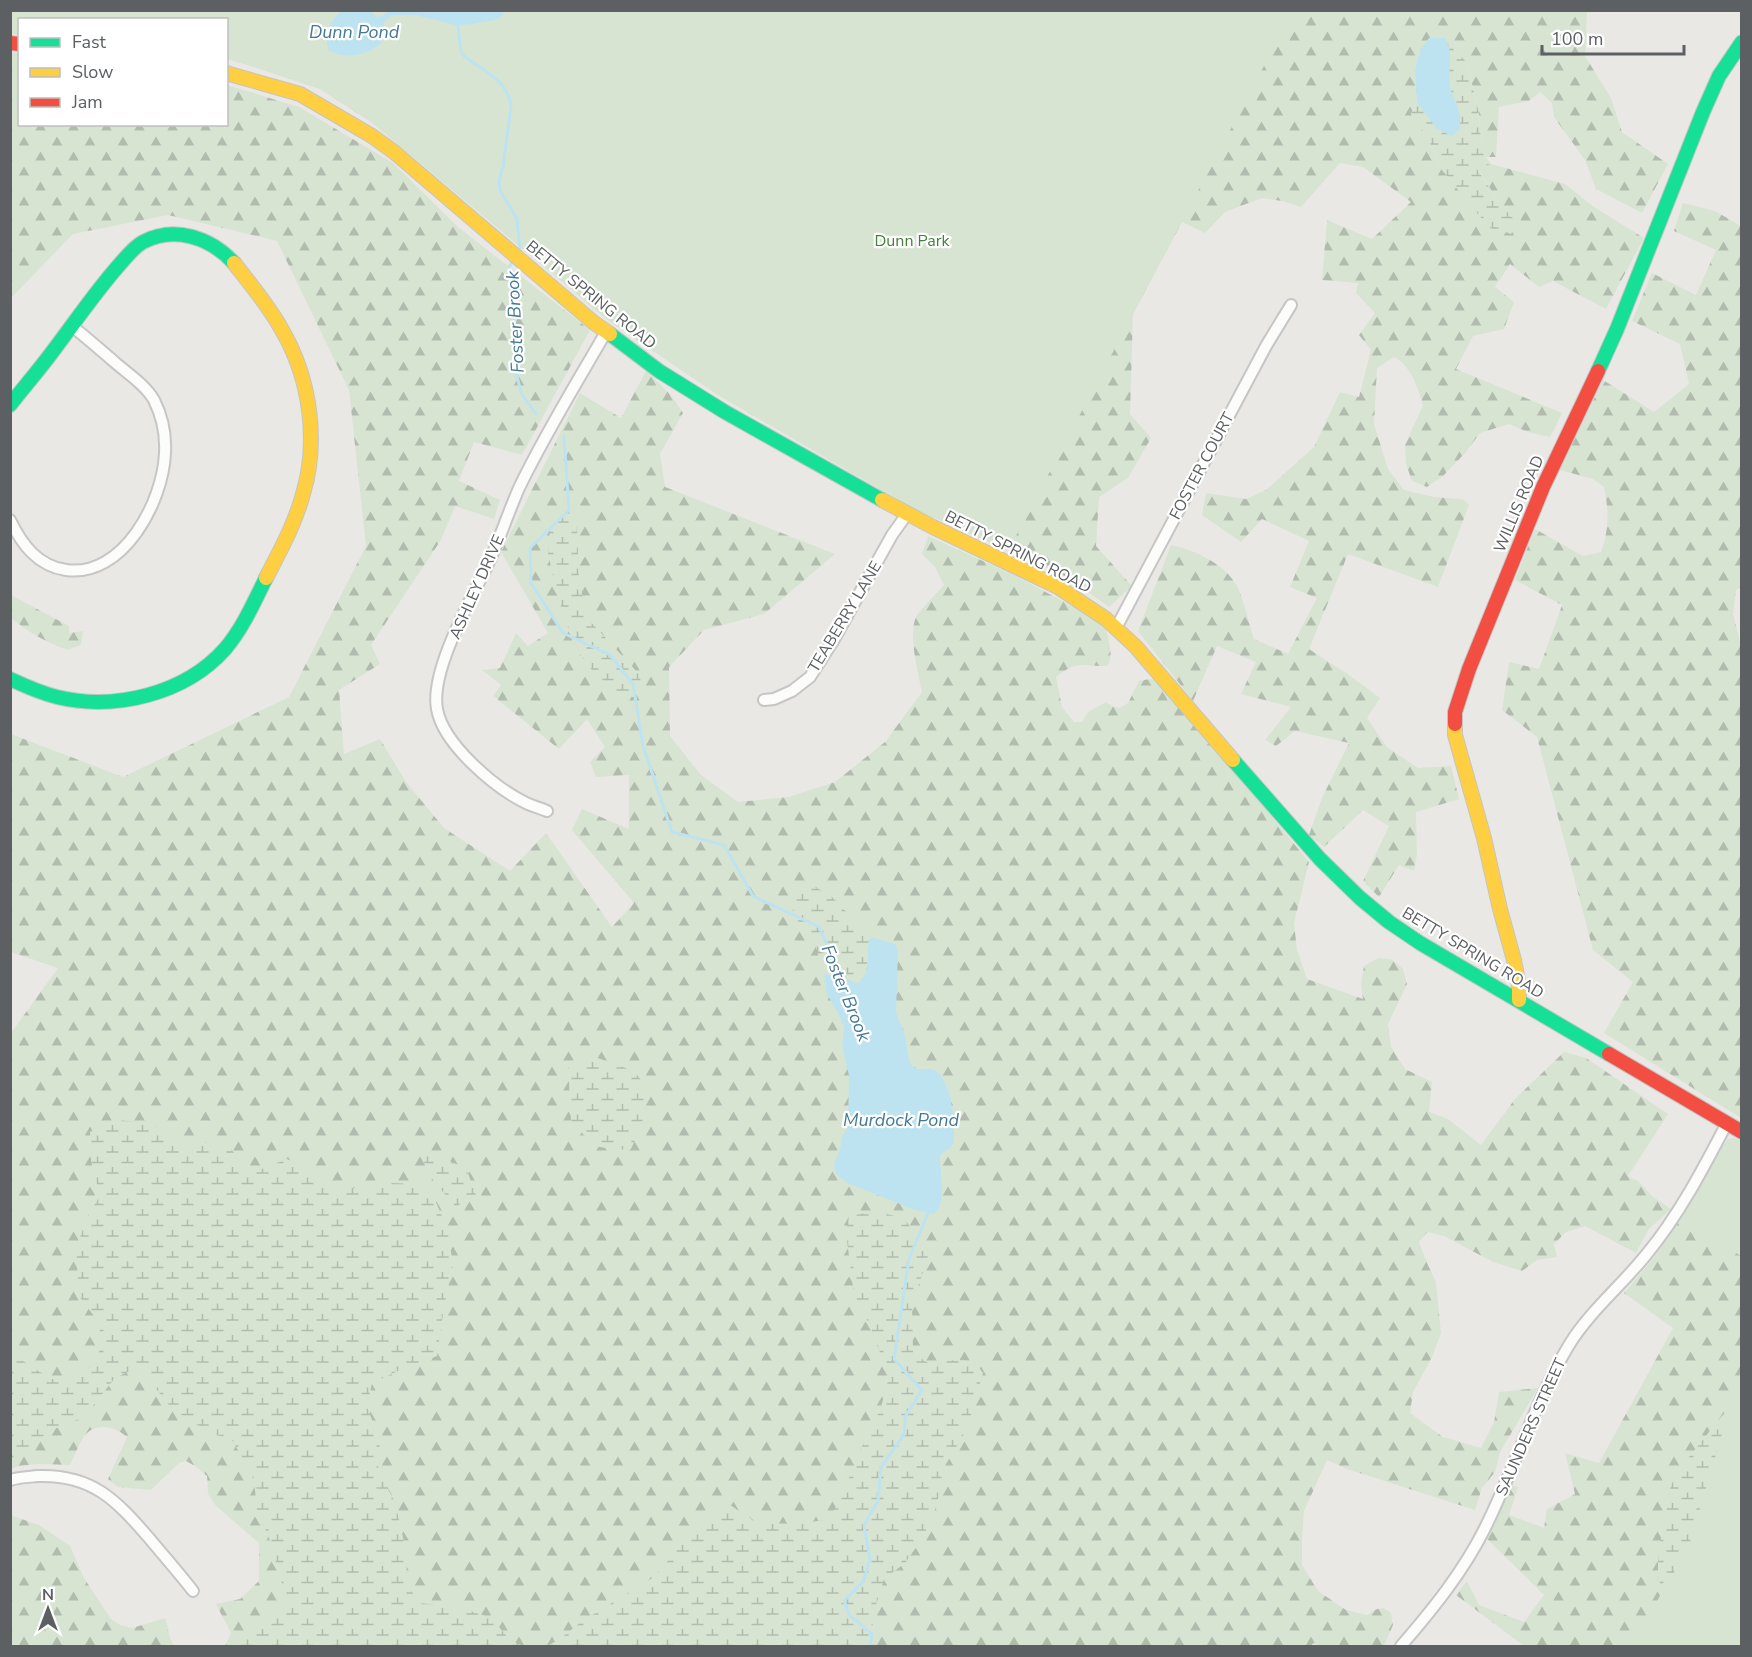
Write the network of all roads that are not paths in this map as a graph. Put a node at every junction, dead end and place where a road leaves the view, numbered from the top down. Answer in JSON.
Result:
{"nodes":[{"id":1,"x":1742,"y":42,"type":"edge"},
{"id":2,"x":228,"y":74,"type":"edge"},
{"id":3,"x":1291,"y":305,"type":"dead end"},
{"id":4,"x":72,"y":326,"type":"junction"},
{"id":5,"x":606,"y":332,"type":"junction"},
{"id":6,"x":10,"y":405,"type":"edge"},
{"id":7,"x":907,"y":513,"type":"junction"},
{"id":8,"x":10,"y":520,"type":"edge"},
{"id":9,"x":1116,"y":628,"type":"junction"},
{"id":10,"x":10,"y":679,"type":"edge"},
{"id":11,"x":764,"y":700,"type":"dead end"},
{"id":12,"x":547,"y":811,"type":"dead end"},
{"id":13,"x":1519,"y":1000,"type":"junction"},
{"id":14,"x":1727,"y":1123,"type":"junction"},
{"id":15,"x":1742,"y":1132,"type":"edge"},
{"id":16,"x":10,"y":1480,"type":"edge"},
{"id":17,"x":194,"y":1591,"type":"dead end"},
{"id":18,"x":1401,"y":1647,"type":"edge"}],
"edges":[{"from":1,"to":13,"type":"street","name":"WILLIS ROAD"},
{"from":2,"to":5,"type":"street","name":"BETTY SPRING ROAD"},
{"from":3,"to":9,"type":"street","name":"FOSTER COURT"},
{"from":4,"to":6,"type":"street"},
{"from":4,"to":8,"type":"street"},
{"from":4,"to":10,"type":"street"},
{"from":5,"to":7,"type":"street","name":"BETTY SPRING ROAD"},
{"from":5,"to":12,"type":"street","name":"ASHLEY DRIVE"},
{"from":7,"to":9,"type":"street","name":"BETTY SPRING ROAD"},
{"from":7,"to":11,"type":"street","name":"TEABERRY LANE"},
{"from":9,"to":13,"type":"street","name":"BETTY SPRING ROAD"},
{"from":13,"to":14,"type":"street","name":"BETTY SPRING ROAD"},
{"from":14,"to":15,"type":"street","name":"BETTY SPRING ROAD"},
{"from":14,"to":18,"type":"street","name":"SAUNDERS STREET"},
{"from":16,"to":17,"type":"street"}]}
